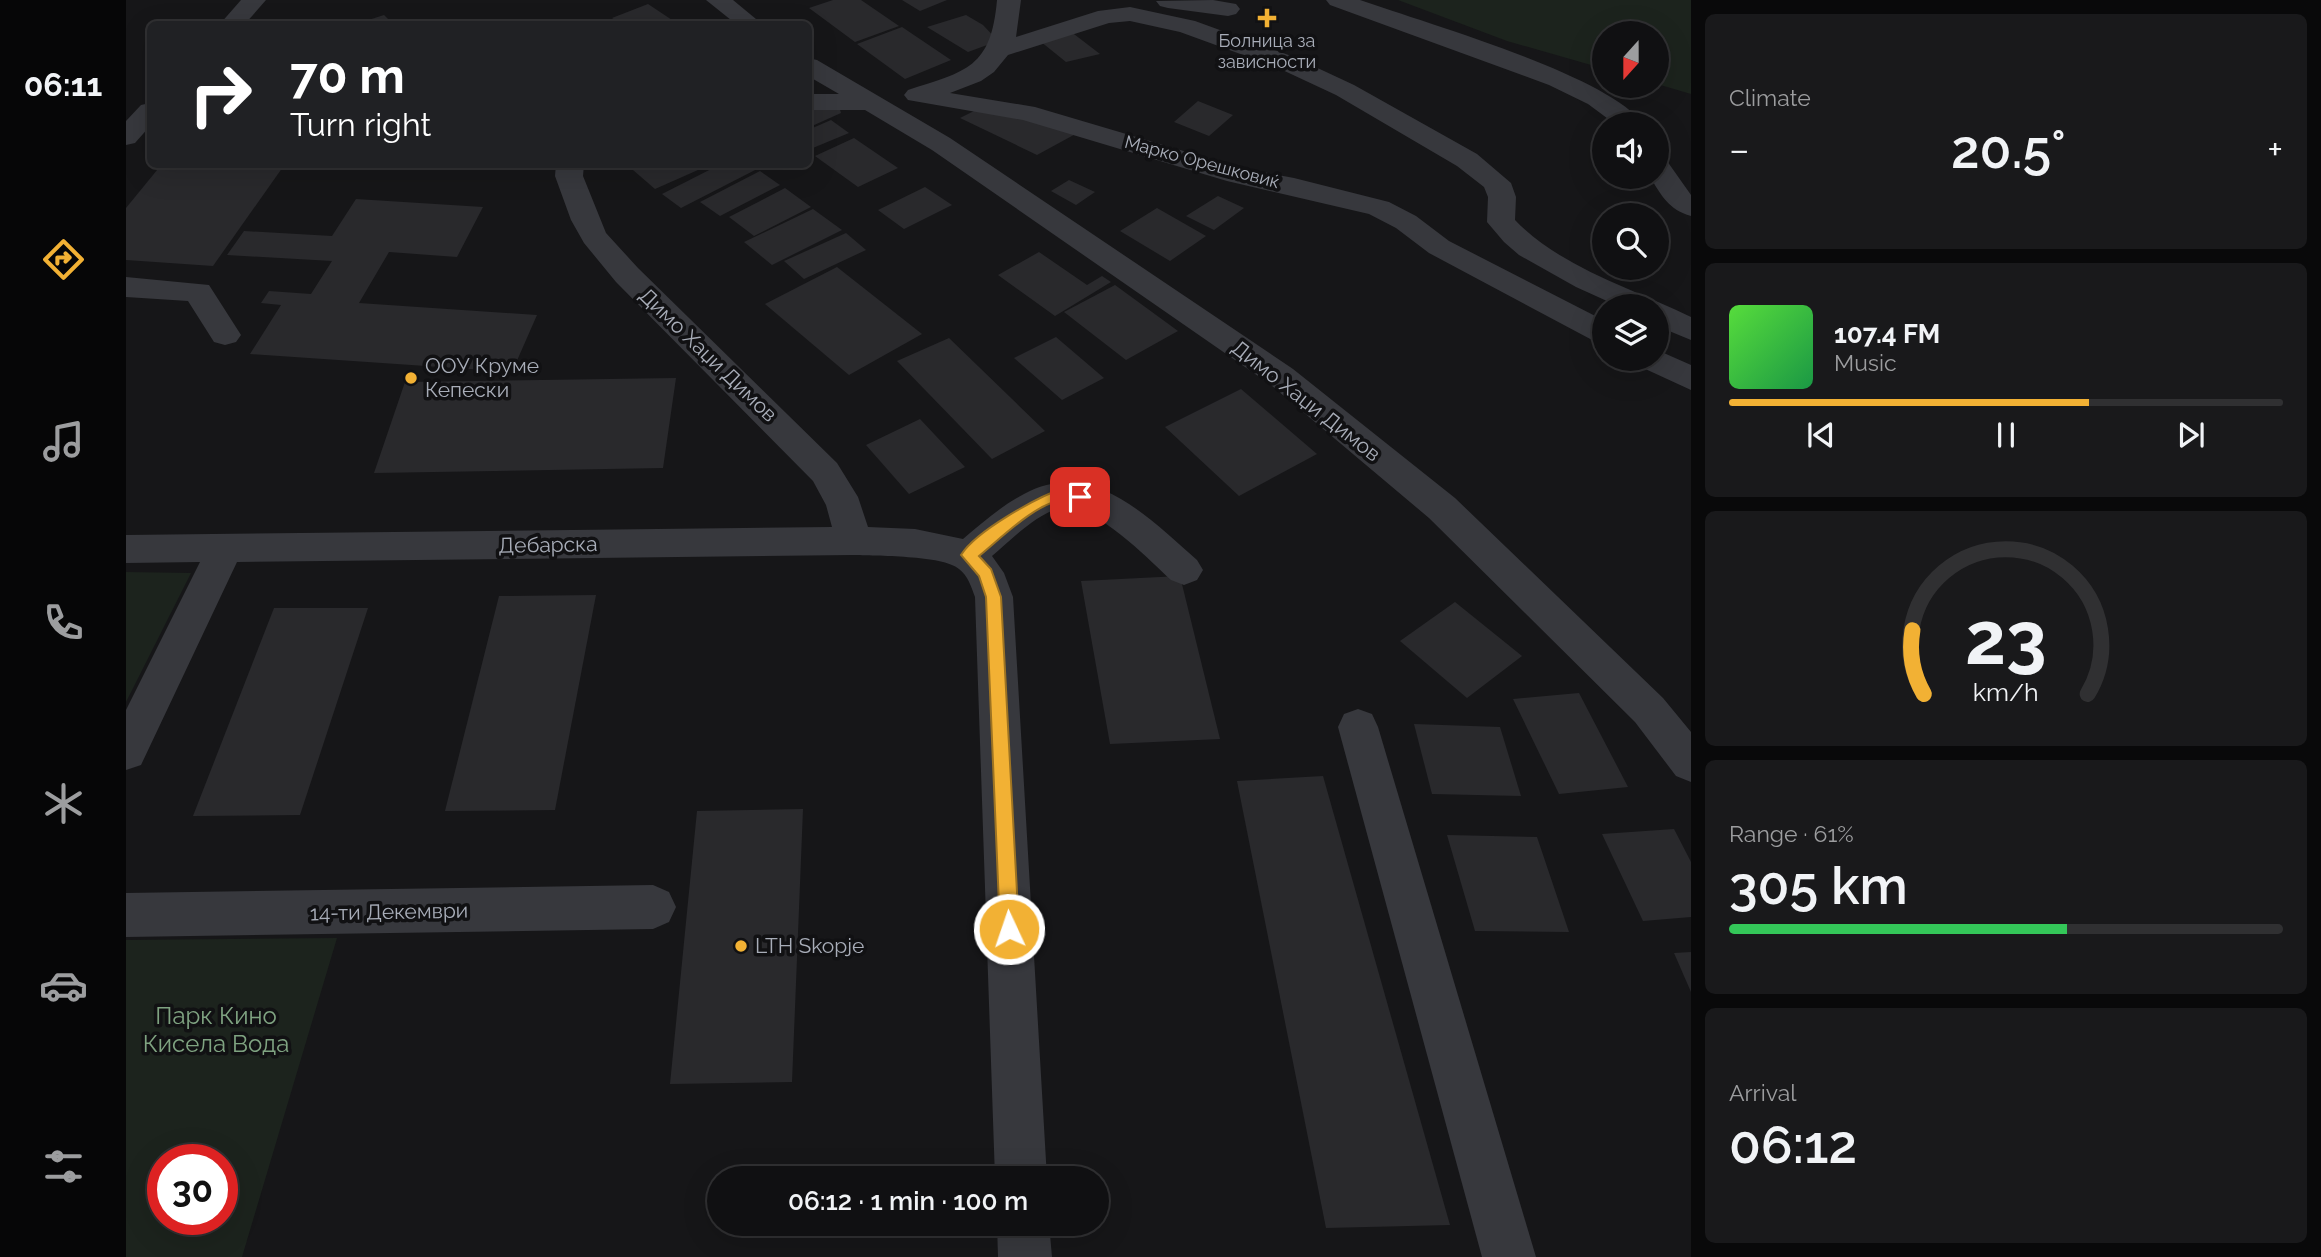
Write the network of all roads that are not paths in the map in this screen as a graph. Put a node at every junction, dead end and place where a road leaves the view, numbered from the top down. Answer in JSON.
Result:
{"nodes":[{"id":1,"x":254,"y":0,"type":"edge"},
{"id":2,"x":718,"y":0,"type":"edge"},
{"id":3,"x":1009,"y":0,"type":"edge"},
{"id":4,"x":1162,"y":0,"type":"edge"},
{"id":5,"x":1338,"y":0,"type":"edge"},
{"id":6,"x":1228,"y":9,"type":"dead end"},
{"id":7,"x":235,"y":21,"type":"edge"},
{"id":8,"x":746,"y":21,"type":"edge"},
{"id":9,"x":1000,"y":50,"type":"junction"},
{"id":10,"x":812,"y":67,"type":"edge"},
{"id":11,"x":917,"y":95,"type":"junction"},
{"id":12,"x":812,"y":102,"type":"edge"},
{"id":13,"x":870,"y":102,"type":"junction"},
{"id":14,"x":1615,"y":112,"type":"edge"},
{"id":15,"x":147,"y":114,"type":"edge"},
{"id":16,"x":126,"y":137,"type":"edge"},
{"id":17,"x":570,"y":168,"type":"edge"},
{"id":18,"x":1669,"y":185,"type":"edge"},
{"id":19,"x":1691,"y":207,"type":"edge"},
{"id":20,"x":126,"y":287,"type":"edge"},
{"id":21,"x":1619,"y":294,"type":"edge"},
{"id":22,"x":1669,"y":319,"type":"edge"},
{"id":23,"x":1592,"y":327,"type":"edge"},
{"id":24,"x":1691,"y":330,"type":"edge"},
{"id":25,"x":225,"y":335,"type":"dead end"},
{"id":26,"x":1669,"y":368,"type":"edge"},
{"id":27,"x":1691,"y":379,"type":"edge"},
{"id":28,"x":852,"y":541,"type":"junction"},
{"id":29,"x":126,"y":549,"type":"edge"},
{"id":30,"x":225,"y":549,"type":"junction"},
{"id":31,"x":969,"y":555,"type":"junction"},
{"id":32,"x":1184,"y":570,"type":"dead end"},
{"id":33,"x":1358,"y":727,"type":"dead end"},
{"id":34,"x":126,"y":752,"type":"edge"},
{"id":35,"x":1691,"y":762,"type":"edge"},
{"id":36,"x":653,"y":907,"type":"dead end"},
{"id":37,"x":126,"y":915,"type":"edge"},
{"id":38,"x":1020,"y":1166,"type":"edge"},
{"id":39,"x":1024,"y":1236,"type":"edge"},
{"id":40,"x":1025,"y":1257,"type":"edge"},
{"id":41,"x":1509,"y":1257,"type":"edge"}],
"edges":[{"from":1,"to":7,"type":"street"},
{"from":2,"to":8,"type":"street"},
{"from":3,"to":9,"type":"street"},
{"from":4,"to":6,"type":"street"},
{"from":5,"to":14,"type":"street"},
{"from":9,"to":11,"type":"street"},
{"from":9,"to":21,"type":"street"},
{"from":10,"to":13,"type":"street","name":"Димо Хаџи Димов"},
{"from":11,"to":13,"type":"street"},
{"from":11,"to":23,"type":"street","name":"Марко Орешковиќ"},
{"from":12,"to":13,"type":"street"},
{"from":13,"to":35,"type":"street","name":"Димо Хаџи Димов"},
{"from":15,"to":16,"type":"street"},
{"from":17,"to":28,"type":"street","name":"Димо Хаџи Димов"},
{"from":18,"to":19,"type":"street"},
{"from":20,"to":25,"type":"street"},
{"from":22,"to":24,"type":"street"},
{"from":26,"to":27,"type":"street"},
{"from":28,"to":30,"type":"street","name":"Дебарска"},
{"from":28,"to":31,"type":"street","name":"Дебарска"},
{"from":29,"to":30,"type":"street","name":"Дебарска"},
{"from":30,"to":34,"type":"street"},
{"from":31,"to":32,"type":"street"},
{"from":31,"to":38,"type":"street"},
{"from":33,"to":41,"type":"street"},
{"from":36,"to":37,"type":"street","name":"14-ти Декември"},
{"from":39,"to":40,"type":"street"}]}
